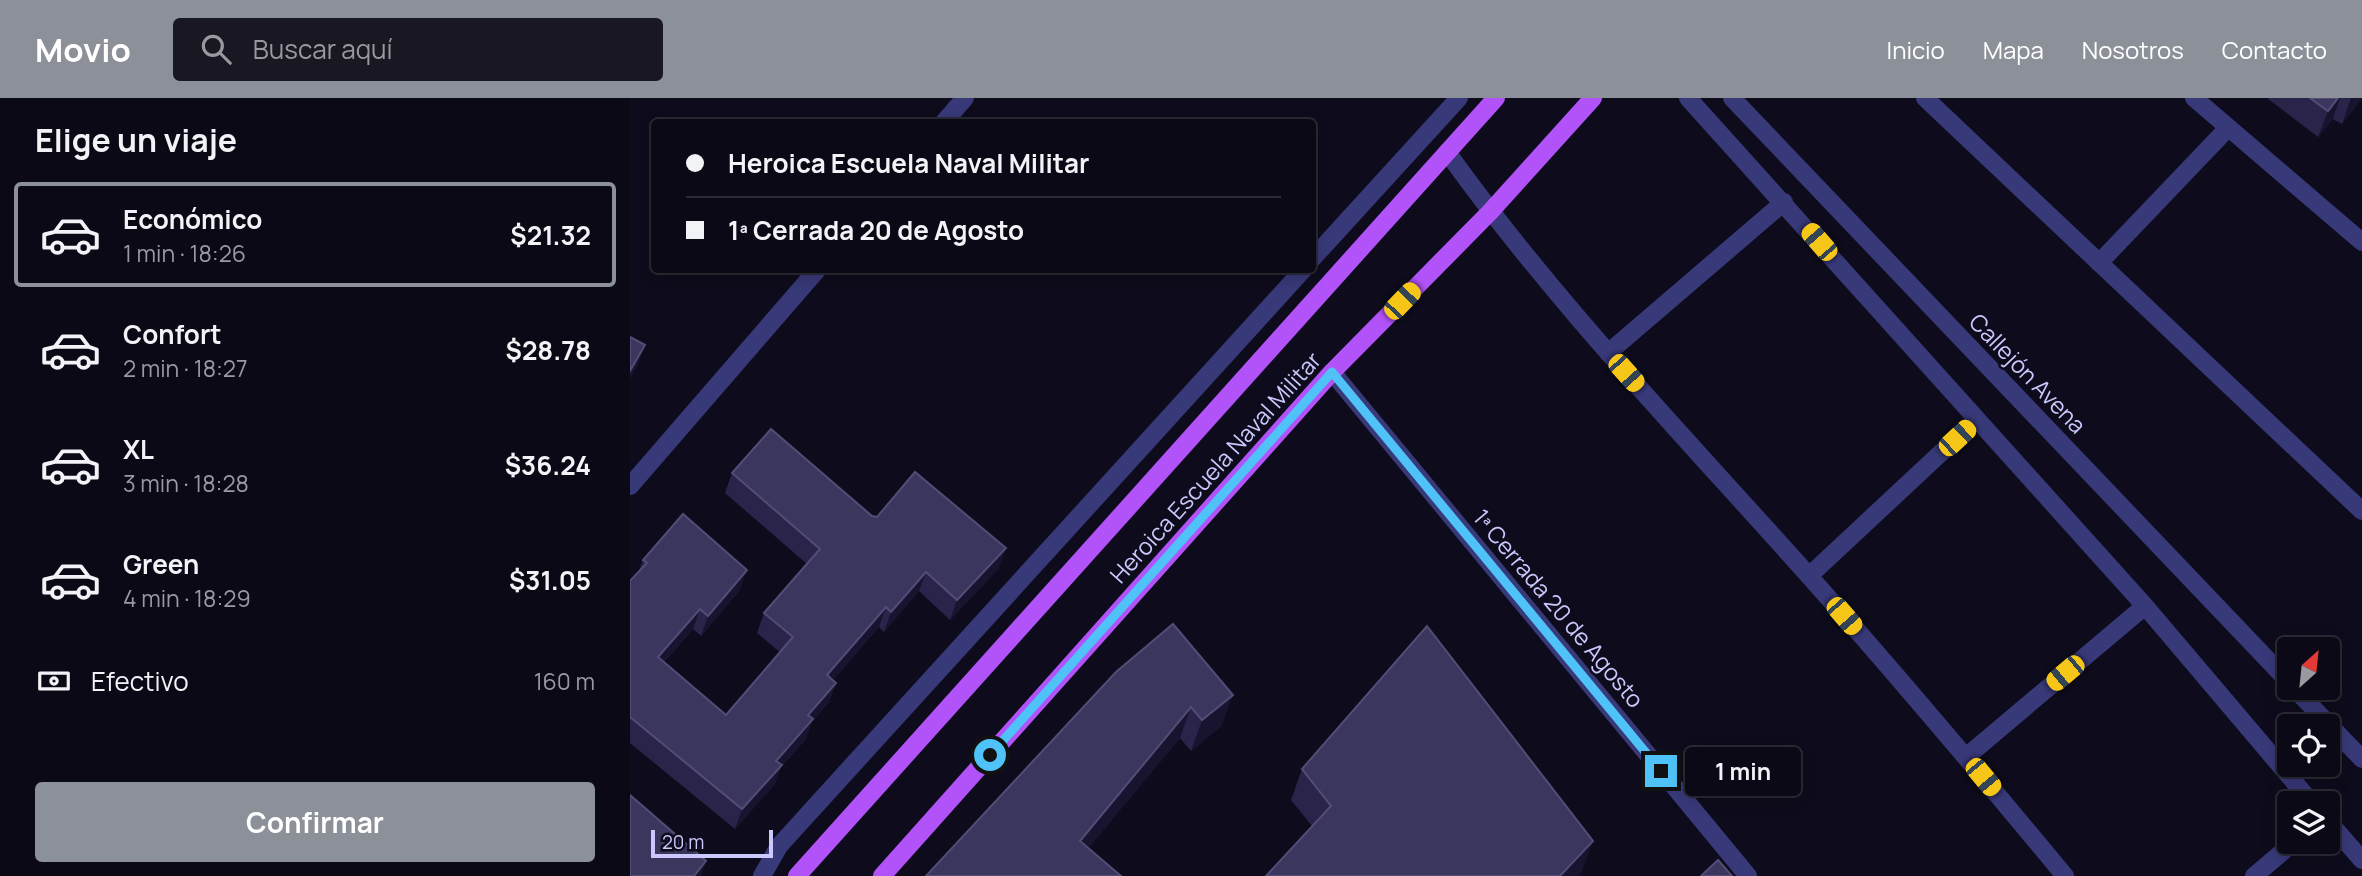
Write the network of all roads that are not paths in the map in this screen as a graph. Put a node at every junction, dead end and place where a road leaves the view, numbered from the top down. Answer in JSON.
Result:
{"nodes":[{"id":1,"x":965,"y":98,"type":"edge"},
{"id":2,"x":1459,"y":98,"type":"edge"},
{"id":3,"x":1496,"y":98,"type":"edge"},
{"id":4,"x":1593,"y":98,"type":"edge"},
{"id":5,"x":1688,"y":98,"type":"edge"},
{"id":6,"x":1732,"y":98,"type":"edge"},
{"id":7,"x":1925,"y":98,"type":"edge"},
{"id":8,"x":2194,"y":98,"type":"edge"},
{"id":9,"x":947,"y":119,"type":"edge"},
{"id":10,"x":2227,"y":129,"type":"junction"},
{"id":11,"x":1447,"y":152,"type":"junction"},
{"id":12,"x":1784,"y":202,"type":"junction"},
{"id":13,"x":1490,"y":212,"type":"junction"},
{"id":14,"x":2362,"y":242,"type":"edge"},
{"id":15,"x":1316,"y":255,"type":"edge"},
{"id":16,"x":2099,"y":263,"type":"junction"},
{"id":17,"x":814,"y":273,"type":"edge"},
{"id":18,"x":1300,"y":273,"type":"edge"},
{"id":19,"x":1608,"y":353,"type":"junction"},
{"id":20,"x":1332,"y":372,"type":"junction"},
{"id":21,"x":1975,"y":421,"type":"junction"},
{"id":22,"x":630,"y":486,"type":"edge"},
{"id":23,"x":2362,"y":511,"type":"edge"},
{"id":24,"x":1809,"y":576,"type":"junction"},
{"id":25,"x":2145,"y":606,"type":"junction"},
{"id":26,"x":2277,"y":669,"type":"edge"},
{"id":27,"x":2305,"y":700,"type":"edge"},
{"id":28,"x":1966,"y":757,"type":"junction"},
{"id":29,"x":2362,"y":759,"type":"edge"},
{"id":30,"x":2302,"y":791,"type":"edge"},
{"id":31,"x":2340,"y":835,"type":"edge"},
{"id":32,"x":2280,"y":854,"type":"edge"},
{"id":33,"x":2362,"y":860,"type":"edge"},
{"id":34,"x":762,"y":876,"type":"edge"},
{"id":35,"x":797,"y":876,"type":"edge"},
{"id":36,"x":882,"y":876,"type":"edge"},
{"id":37,"x":1748,"y":876,"type":"edge"},
{"id":38,"x":2065,"y":876,"type":"edge"},
{"id":39,"x":2254,"y":876,"type":"edge"}],
"edges":[{"from":1,"to":9,"type":"street"},
{"from":2,"to":15,"type":"street"},
{"from":3,"to":11,"type":"main road","name":"Heroica Escuela Naval Militar"},
{"from":4,"to":13,"type":"main road","name":"Heroica Escuela Naval Militar"},
{"from":5,"to":12,"type":"street"},
{"from":6,"to":26,"type":"street","name":"Callejón Avena"},
{"from":7,"to":16,"type":"street"},
{"from":8,"to":10,"type":"street"},
{"from":10,"to":14,"type":"street"},
{"from":10,"to":16,"type":"street"},
{"from":11,"to":13,"type":"street"},
{"from":11,"to":35,"type":"main road","name":"Heroica Escuela Naval Militar"},
{"from":12,"to":19,"type":"street"},
{"from":12,"to":21,"type":"street"},
{"from":13,"to":19,"type":"street"},
{"from":13,"to":20,"type":"main road","name":"Heroica Escuela Naval Militar"},
{"from":16,"to":23,"type":"street"},
{"from":17,"to":22,"type":"street"},
{"from":18,"to":34,"type":"street"},
{"from":19,"to":24,"type":"street"},
{"from":20,"to":36,"type":"main road","name":"Heroica Escuela Naval Militar"},
{"from":20,"to":37,"type":"street","name":"1ª Cerrada 20 de Agosto"},
{"from":21,"to":24,"type":"street"},
{"from":21,"to":25,"type":"street"},
{"from":24,"to":28,"type":"street"},
{"from":25,"to":28,"type":"street"},
{"from":25,"to":30,"type":"street"},
{"from":27,"to":29,"type":"street"},
{"from":28,"to":38,"type":"street"},
{"from":31,"to":33,"type":"street"},
{"from":32,"to":39,"type":"street"}]}
